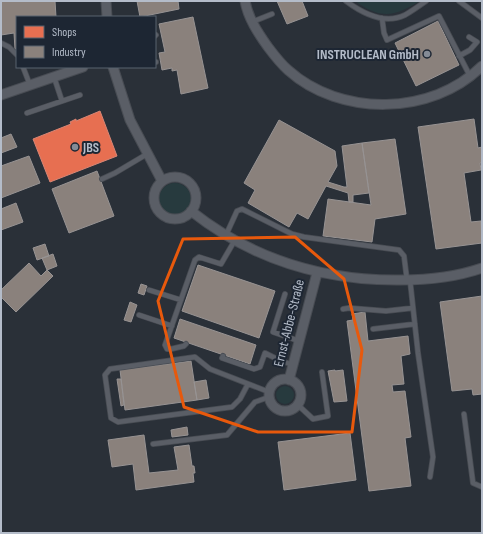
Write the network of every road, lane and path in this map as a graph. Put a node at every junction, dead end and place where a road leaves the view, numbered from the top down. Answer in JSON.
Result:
{"nodes":[{"id":1,"x":106,"y":1,"type":"edge"},
{"id":2,"x":245,"y":1,"type":"edge"},
{"id":3,"x":346,"y":1,"type":"edge"},
{"id":4,"x":426,"y":1,"type":"edge"},
{"id":5,"x":459,"y":1,"type":"edge"},
{"id":6,"x":272,"y":14,"type":"dead end"},
{"id":7,"x":107,"y":16,"type":"edge"},
{"id":8,"x":382,"y":18,"type":"junction"},
{"id":9,"x":482,"y":18,"type":"edge"},
{"id":10,"x":252,"y":22,"type":"junction"},
{"id":11,"x":469,"y":37,"type":"dead end"},
{"id":12,"x":1,"y":43,"type":"edge"},
{"id":13,"x":16,"y":54,"type":"edge"},
{"id":14,"x":460,"y":56,"type":"junction"},
{"id":15,"x":482,"y":66,"type":"edge"},
{"id":16,"x":23,"y":68,"type":"edge"},
{"id":17,"x":80,"y":68,"type":"edge"},
{"id":18,"x":113,"y":68,"type":"edge"},
{"id":19,"x":470,"y":76,"type":"junction"},
{"id":20,"x":54,"y":77,"type":"junction"},
{"id":21,"x":30,"y":85,"type":"junction"},
{"id":22,"x":80,"y":94,"type":"dead end"},
{"id":23,"x":1,"y":95,"type":"edge"},
{"id":24,"x":62,"y":101,"type":"junction"},
{"id":25,"x":27,"y":113,"type":"dead end"},
{"id":26,"x":147,"y":154,"type":"junction"},
{"id":27,"x":102,"y":179,"type":"dead end"},
{"id":28,"x":162,"y":181,"type":"junction"},
{"id":29,"x":191,"y":211,"type":"junction"},
{"id":30,"x":226,"y":235,"type":"junction"},
{"id":31,"x":235,"y":240,"type":"junction"},
{"id":32,"x":482,"y":268,"type":"edge"},
{"id":33,"x":317,"y":273,"type":"junction"},
{"id":34,"x":409,"y":280,"type":"junction"},
{"id":35,"x":149,"y":290,"type":"dead end"},
{"id":36,"x":285,"y":294,"type":"dead end"},
{"id":37,"x":181,"y":300,"type":"junction"},
{"id":38,"x":343,"y":308,"type":"dead end"},
{"id":39,"x":413,"y":308,"type":"junction"},
{"id":40,"x":139,"y":315,"type":"dead end"},
{"id":41,"x":415,"y":324,"type":"junction"},
{"id":42,"x":172,"y":326,"type":"junction"},
{"id":43,"x":373,"y":330,"type":"dead end"},
{"id":44,"x":299,"y":341,"type":"junction"},
{"id":45,"x":186,"y":344,"type":"dead end"},
{"id":46,"x":223,"y":356,"type":"dead end"},
{"id":47,"x":293,"y":365,"type":"junction"},
{"id":48,"x":322,"y":372,"type":"dead end"},
{"id":49,"x":289,"y":380,"type":"junction"},
{"id":50,"x":248,"y":384,"type":"junction"},
{"id":51,"x":269,"y":394,"type":"junction"},
{"id":52,"x":298,"y":405,"type":"junction"},
{"id":53,"x":464,"y":414,"type":"dead end"},
{"id":54,"x":153,"y":444,"type":"dead end"},
{"id":55,"x":430,"y":477,"type":"dead end"},
{"id":56,"x":482,"y":487,"type":"edge"}],
"edges":[{"from":1,"to":7,"type":"street"},
{"from":2,"to":10,"type":"street"},
{"from":3,"to":8,"type":"lane"},
{"from":4,"to":8,"type":"lane"},
{"from":5,"to":9,"type":"lane"},
{"from":6,"to":10,"type":"lane"},
{"from":8,"to":14,"type":"lane"},
{"from":10,"to":19,"type":"street"},
{"from":11,"to":14,"type":"lane"},
{"from":12,"to":13,"type":"lane"},
{"from":14,"to":19,"type":"lane"},
{"from":15,"to":19,"type":"street"},
{"from":16,"to":21,"type":"lane"},
{"from":17,"to":20,"type":"street"},
{"from":18,"to":26,"type":"street"},
{"from":20,"to":21,"type":"street"},
{"from":20,"to":24,"type":"lane"},
{"from":21,"to":23,"type":"street"},
{"from":22,"to":24,"type":"lane"},
{"from":24,"to":25,"type":"lane"},
{"from":26,"to":27,"type":"lane"},
{"from":26,"to":28,"type":"street"},
{"from":28,"to":29,"type":"street"},
{"from":28,"to":29,"type":"street"},
{"from":29,"to":30,"type":"street","name":"Ernst-Abbe-Straße"},
{"from":30,"to":31,"type":"street","name":"Ernst-Abbe-Straße"},
{"from":30,"to":34,"type":"lane"},
{"from":31,"to":33,"type":"street","name":"Ernst-Abbe-Straße"},
{"from":31,"to":37,"type":"lane"},
{"from":32,"to":34,"type":"street","name":"Ernst-Abbe-Straße"},
{"from":33,"to":34,"type":"street","name":"Ernst-Abbe-Straße"},
{"from":33,"to":44,"type":"street","name":"Ernst-Abbe-Straße"},
{"from":34,"to":39,"type":"lane"},
{"from":35,"to":37,"type":"lane"},
{"from":36,"to":44,"type":"lane"},
{"from":37,"to":42,"type":"lane"},
{"from":38,"to":39,"type":"lane"},
{"from":39,"to":41,"type":"lane"},
{"from":40,"to":42,"type":"lane"},
{"from":41,"to":43,"type":"lane"},
{"from":41,"to":55,"type":"lane"},
{"from":42,"to":45,"type":"lane"},
{"from":44,"to":47,"type":"street","name":"Ernst-Abbe-Straße"},
{"from":46,"to":47,"type":"lane"},
{"from":47,"to":49,"type":"street","name":"Ernst-Abbe-Straße"},
{"from":48,"to":52,"type":"lane"},
{"from":49,"to":51,"type":"street","name":"Ernst-Abbe-Straße"},
{"from":49,"to":52,"type":"street","name":"Ernst-Abbe-Straße"},
{"from":50,"to":50,"type":"lane"},
{"from":50,"to":51,"type":"lane"},
{"from":51,"to":52,"type":"street"},
{"from":51,"to":54,"type":"lane"},
{"from":53,"to":56,"type":"lane"}]}
